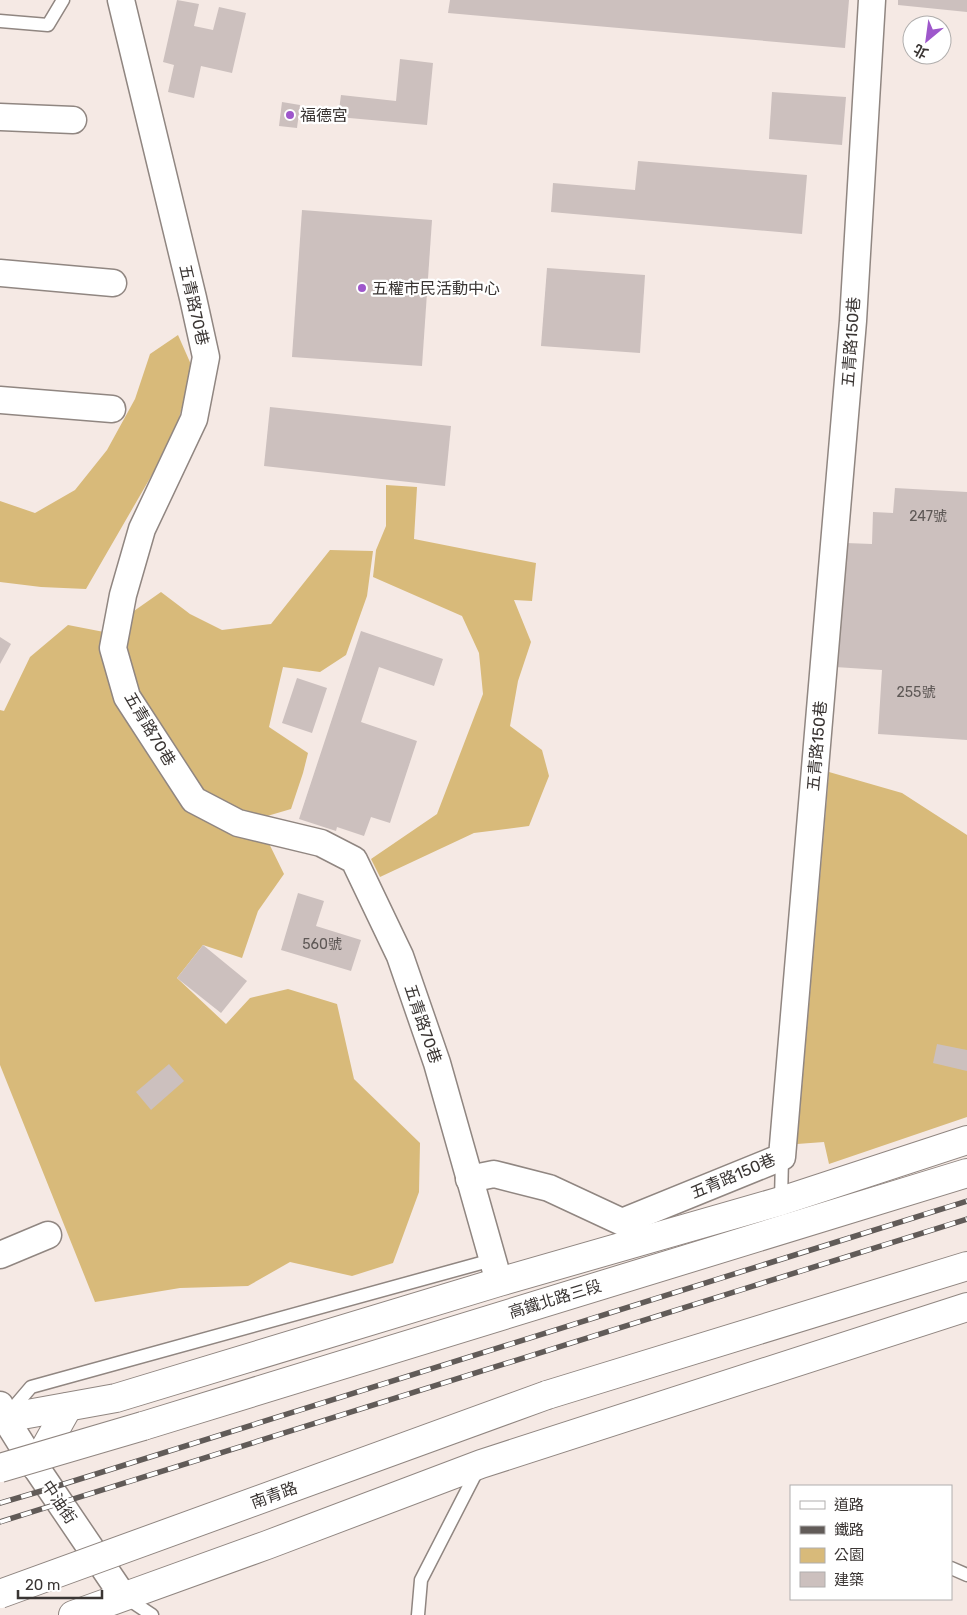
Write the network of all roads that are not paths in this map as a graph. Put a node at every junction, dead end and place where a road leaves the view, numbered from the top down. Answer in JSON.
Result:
{"nodes":[{"id":1,"x":63,"y":0,"type":"edge"},
{"id":2,"x":121,"y":0,"type":"edge"},
{"id":3,"x":872,"y":0,"type":"edge"},
{"id":4,"x":0,"y":21,"type":"edge"},
{"id":5,"x":0,"y":118,"type":"edge"},
{"id":6,"x":73,"y":120,"type":"dead end"},
{"id":7,"x":0,"y":273,"type":"edge"},
{"id":8,"x":113,"y":283,"type":"dead end"},
{"id":9,"x":0,"y":400,"type":"edge"},
{"id":10,"x":112,"y":409,"type":"dead end"},
{"id":11,"x":967,"y":1140,"type":"edge"},
{"id":12,"x":782,"y":1157,"type":"junction"},
{"id":13,"x":967,"y":1173,"type":"edge"},
{"id":14,"x":469,"y":1179,"type":"junction"},
{"id":15,"x":781,"y":1202,"type":"junction"},
{"id":16,"x":48,"y":1235,"type":"dead end"},
{"id":17,"x":0,"y":1255,"type":"edge"},
{"id":18,"x":967,"y":1266,"type":"edge"},
{"id":19,"x":496,"y":1271,"type":"junction"},
{"id":20,"x":967,"y":1307,"type":"edge"},
{"id":21,"x":68,"y":1407,"type":"junction"},
{"id":22,"x":2,"y":1414,"type":"edge"},
{"id":23,"x":481,"y":1464,"type":"junction"},
{"id":24,"x":35,"y":1466,"type":"junction"},
{"id":25,"x":0,"y":1468,"type":"edge"},
{"id":26,"x":952,"y":1568,"type":"edge"},
{"id":27,"x":967,"y":1575,"type":"edge"},
{"id":28,"x":0,"y":1594,"type":"edge"},
{"id":29,"x":123,"y":1596,"type":"junction"},
{"id":30,"x":73,"y":1615,"type":"edge"},
{"id":31,"x":152,"y":1615,"type":"edge"},
{"id":32,"x":418,"y":1615,"type":"edge"}],
"edges":[{"from":1,"to":4,"type":"lane"},
{"from":2,"to":14,"type":"street","name":"五青路70巷"},
{"from":3,"to":12,"type":"street","name":"五青路150巷"},
{"from":5,"to":6,"type":"street"},
{"from":7,"to":8,"type":"street"},
{"from":9,"to":10,"type":"street"},
{"from":11,"to":15,"type":"main road","name":"高鐵北路三段"},
{"from":12,"to":14,"type":"street","name":"五青路150巷"},
{"from":12,"to":15,"type":"lane"},
{"from":13,"to":25,"type":"main road","name":"高鐵北路三段","bridge":true},
{"from":14,"to":19,"type":"street","name":"五青路70巷"},
{"from":15,"to":19,"type":"main road","name":"高鐵北路三段"},
{"from":16,"to":17,"type":"street"},
{"from":18,"to":28,"type":"main road","name":"南青路","bridge":true},
{"from":19,"to":21,"type":"main road"},
{"from":19,"to":22,"type":"lane"},
{"from":20,"to":23,"type":"main road"},
{"from":21,"to":22,"type":"main road"},
{"from":21,"to":24,"type":"main road"},
{"from":22,"to":24,"type":"street","name":"中油街"},
{"from":23,"to":29,"type":"main road"},
{"from":23,"to":32,"type":"lane"},
{"from":24,"to":29,"type":"street","name":"中油街"},
{"from":26,"to":27,"type":"lane"},
{"from":29,"to":30,"type":"main road"},
{"from":29,"to":31,"type":"lane"}]}
